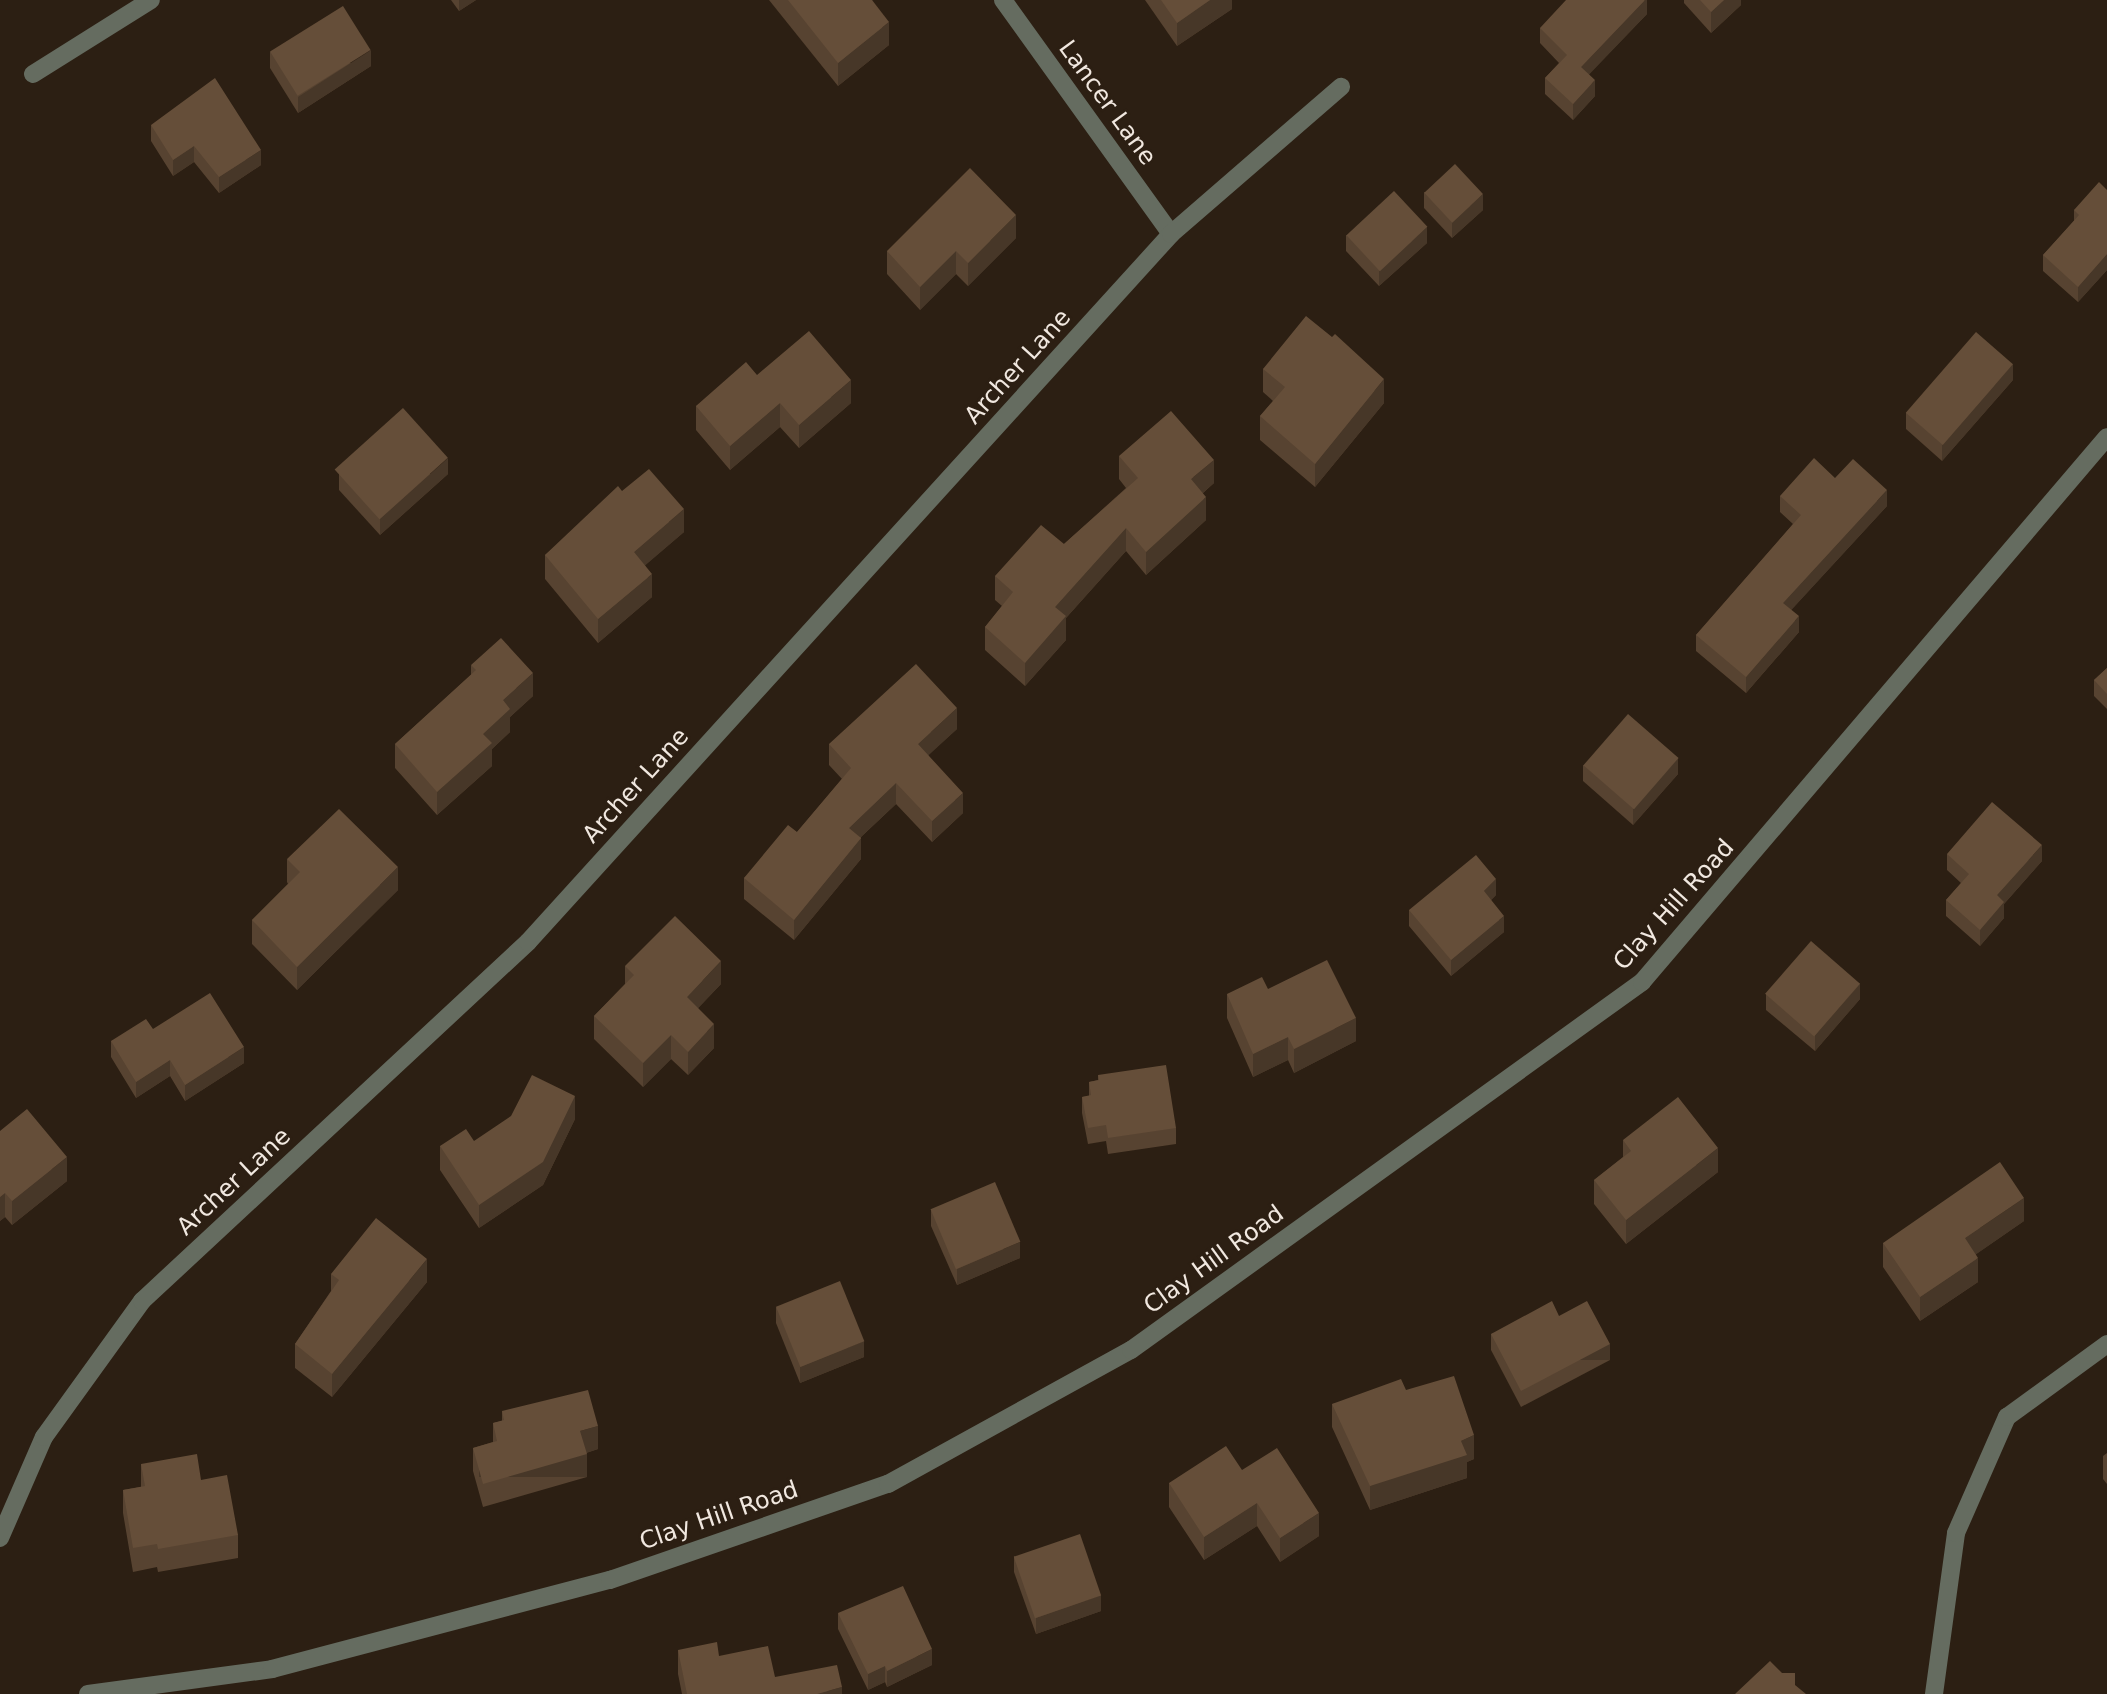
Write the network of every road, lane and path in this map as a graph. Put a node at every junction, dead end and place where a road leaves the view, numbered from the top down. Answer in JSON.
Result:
{"nodes":[{"id":1,"x":151,"y":0,"type":"edge"},
{"id":2,"x":1003,"y":0,"type":"edge"},
{"id":3,"x":33,"y":74,"type":"dead end"},
{"id":4,"x":1341,"y":87,"type":"dead end"},
{"id":5,"x":1171,"y":234,"type":"junction"},
{"id":6,"x":2107,"y":437,"type":"edge"},
{"id":7,"x":2107,"y":1344,"type":"edge"},
{"id":8,"x":0,"y":1538,"type":"edge"},
{"id":9,"x":88,"y":1694,"type":"edge"},
{"id":10,"x":1934,"y":1694,"type":"edge"}],
"edges":[{"from":1,"to":3,"type":"street"},
{"from":2,"to":5,"type":"street","name":"Lancer Lane"},
{"from":4,"to":5,"type":"street","name":"Archer Lane"},
{"from":5,"to":8,"type":"street","name":"Archer Lane"},
{"from":6,"to":9,"type":"street","name":"Clay Hill Road"},
{"from":7,"to":10,"type":"street"}]}
